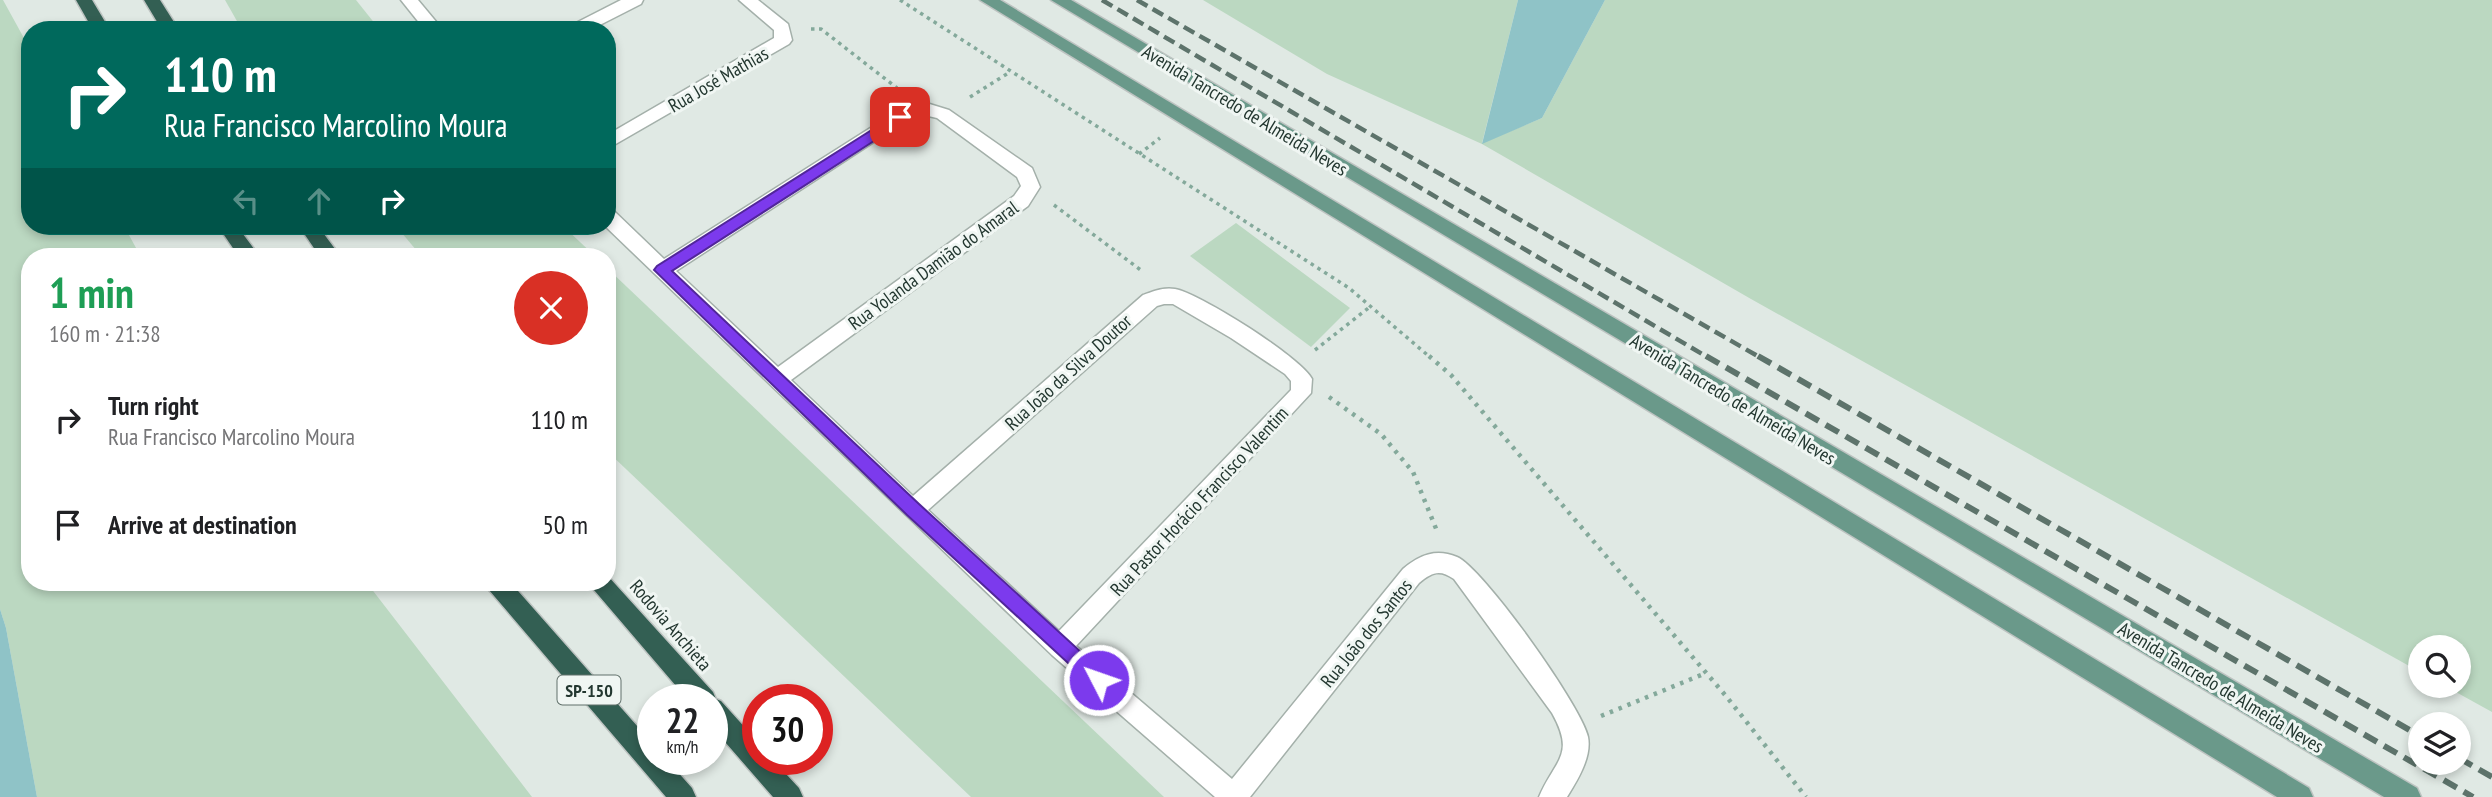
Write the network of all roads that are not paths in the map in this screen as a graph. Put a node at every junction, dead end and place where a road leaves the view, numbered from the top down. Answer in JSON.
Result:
{"nodes":[{"id":1,"x":84,"y":0,"type":"edge"},
{"id":2,"x":152,"y":0,"type":"edge"},
{"id":3,"x":409,"y":0,"type":"edge"},
{"id":4,"x":635,"y":0,"type":"edge"},
{"id":5,"x":988,"y":0,"type":"edge"},
{"id":6,"x":1059,"y":0,"type":"edge"},
{"id":7,"x":749,"y":2,"type":"edge"},
{"id":8,"x":97,"y":21,"type":"edge"},
{"id":9,"x":165,"y":21,"type":"edge"},
{"id":10,"x":427,"y":21,"type":"edge"},
{"id":11,"x":594,"y":21,"type":"edge"},
{"id":12,"x":616,"y":138,"type":"edge"},
{"id":13,"x":616,"y":225,"type":"edge"},
{"id":14,"x":662,"y":270,"type":"junction"},
{"id":15,"x":1297,"y":373,"type":"joint"},
{"id":16,"x":777,"y":379,"type":"junction"},
{"id":17,"x":913,"y":510,"type":"junction"},
{"id":18,"x":504,"y":591,"type":"edge"},
{"id":19,"x":609,"y":591,"type":"edge"},
{"id":20,"x":1060,"y":647,"type":"junction"},
{"id":21,"x":690,"y":684,"type":"edge"},
{"id":22,"x":728,"y":727,"type":"edge"},
{"id":23,"x":683,"y":797,"type":"edge"},
{"id":24,"x":790,"y":797,"type":"edge"},
{"id":25,"x":1234,"y":797,"type":"edge"},
{"id":26,"x":1552,"y":797,"type":"edge"},
{"id":27,"x":2300,"y":797,"type":"edge"},
{"id":28,"x":2408,"y":797,"type":"edge"}],
"edges":[{"from":1,"to":8,"type":"highway"},
{"from":2,"to":9,"type":"highway"},
{"from":3,"to":10,"type":"street"},
{"from":4,"to":11,"type":"street"},
{"from":5,"to":27,"type":"main road","name":"Avenida Tancredo de Almeida Neves"},
{"from":6,"to":28,"type":"main road","name":"Avenida Tancredo de Almeida Neves"},
{"from":7,"to":12,"type":"street","name":"Rua José Mathias"},
{"from":13,"to":14,"type":"street"},
{"from":14,"to":16,"type":"street"},
{"from":14,"to":16,"type":"street","name":"Rua Yolanda Damião do Amaral"},
{"from":15,"to":17,"type":"street","name":"Rua João da Silva Doutor"},
{"from":15,"to":20,"type":"street","name":"Rua Pastor Horácio Francisco Valentim"},
{"from":16,"to":17,"type":"street"},
{"from":17,"to":20,"type":"street"},
{"from":18,"to":23,"type":"highway","number":"SP-150"},
{"from":19,"to":21,"type":"highway","name":"Rodovia Anchieta"},
{"from":20,"to":25,"type":"street"},
{"from":22,"to":24,"type":"highway"},
{"from":25,"to":26,"type":"street","name":"Rua João dos Santos"}]}
